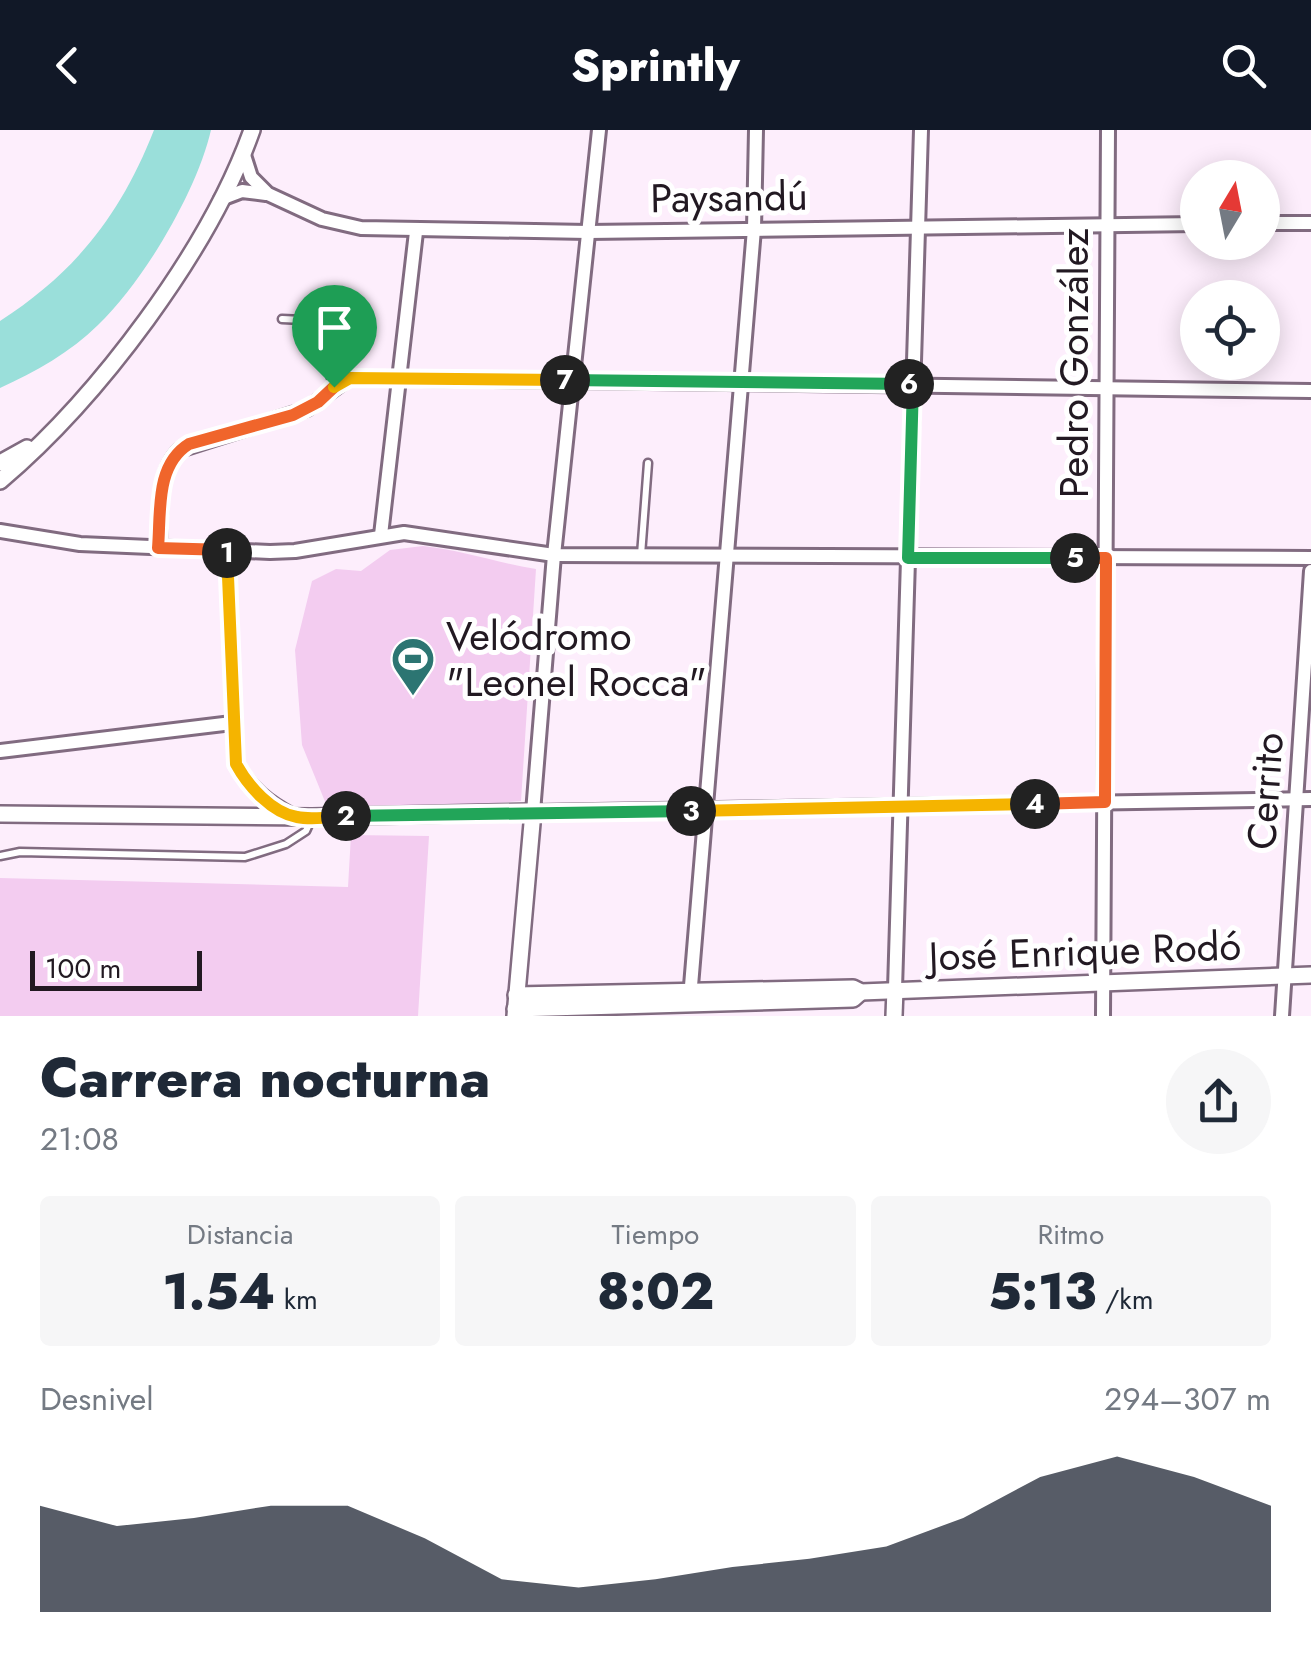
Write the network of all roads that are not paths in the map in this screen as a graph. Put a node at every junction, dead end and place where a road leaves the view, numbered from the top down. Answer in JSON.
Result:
{"nodes":[{"id":1,"x":252,"y":130,"type":"edge"},
{"id":2,"x":599,"y":130,"type":"edge"},
{"id":3,"x":756,"y":130,"type":"edge"},
{"id":4,"x":921,"y":130,"type":"edge"},
{"id":5,"x":1108,"y":130,"type":"edge"},
{"id":6,"x":243,"y":152,"type":"junction"},
{"id":7,"x":268,"y":194,"type":"junction"},
{"id":8,"x":221,"y":199,"type":"junction"},
{"id":9,"x":1280,"y":223,"type":"edge"},
{"id":10,"x":1311,"y":223,"type":"edge"},
{"id":11,"x":1180,"y":224,"type":"edge"},
{"id":12,"x":1108,"y":225,"type":"junction"},
{"id":13,"x":918,"y":228,"type":"junction"},
{"id":14,"x":754,"y":229,"type":"junction"},
{"id":15,"x":416,"y":232,"type":"junction"},
{"id":16,"x":588,"y":232,"type":"junction"},
{"id":17,"x":282,"y":320,"type":"dead end"},
{"id":18,"x":398,"y":378,"type":"junction"},
{"id":19,"x":571,"y":380,"type":"junction"},
{"id":20,"x":742,"y":381,"type":"junction"},
{"id":21,"x":913,"y":384,"type":"junction"},
{"id":22,"x":1107,"y":386,"type":"junction"},
{"id":23,"x":334,"y":387,"type":"junction"},
{"id":24,"x":1311,"y":390,"type":"edge"},
{"id":25,"x":54,"y":429,"type":"junction"},
{"id":26,"x":0,"y":463,"type":"edge"},
{"id":27,"x":648,"y":463,"type":"dead end"},
{"id":28,"x":0,"y":481,"type":"edge"},
{"id":29,"x":1,"y":531,"type":"edge"},
{"id":30,"x":381,"y":534,"type":"junction"},
{"id":31,"x":158,"y":548,"type":"junction"},
{"id":32,"x":227,"y":550,"type":"junction"},
{"id":33,"x":554,"y":555,"type":"junction"},
{"id":34,"x":641,"y":556,"type":"junction"},
{"id":35,"x":727,"y":557,"type":"junction"},
{"id":36,"x":908,"y":558,"type":"junction"},
{"id":37,"x":1106,"y":558,"type":"junction"},
{"id":38,"x":1311,"y":558,"type":"edge"},
{"id":39,"x":1311,"y":571,"type":"edge"},
{"id":40,"x":232,"y":723,"type":"junction"},
{"id":41,"x":0,"y":752,"type":"edge"},
{"id":42,"x":1304,"y":799,"type":"edge"},
{"id":43,"x":1105,"y":802,"type":"junction"},
{"id":44,"x":900,"y":808,"type":"junction"},
{"id":45,"x":706,"y":810,"type":"junction"},
{"id":46,"x":533,"y":812,"type":"junction"},
{"id":47,"x":0,"y":814,"type":"edge"},
{"id":48,"x":312,"y":817,"type":"junction"},
{"id":49,"x":295,"y":818,"type":"junction"},
{"id":50,"x":0,"y":856,"type":"edge"},
{"id":51,"x":1285,"y":976,"type":"junction"},
{"id":52,"x":1311,"y":976,"type":"edge"},
{"id":53,"x":1104,"y":982,"type":"junction"},
{"id":54,"x":895,"y":990,"type":"junction"},
{"id":55,"x":690,"y":999,"type":"junction"},
{"id":56,"x":515,"y":1007,"type":"edge"},
{"id":57,"x":894,"y":1016,"type":"edge"},
{"id":58,"x":1104,"y":1016,"type":"edge"},
{"id":59,"x":1282,"y":1016,"type":"edge"}],
"edges":[{"from":1,"to":6,"type":"street"},
{"from":2,"to":16,"type":"street"},
{"from":3,"to":14,"type":"street"},
{"from":4,"to":13,"type":"street"},
{"from":5,"to":12,"type":"street","name":"Pedro González"},
{"from":6,"to":7,"type":"street"},
{"from":6,"to":8,"type":"street"},
{"from":7,"to":8,"type":"street","name":"Paysandú"},
{"from":7,"to":15,"type":"street","name":"Paysandú"},
{"from":8,"to":25,"type":"street"},
{"from":9,"to":10,"type":"street"},
{"from":11,"to":12,"type":"street","name":"Paysandú"},
{"from":12,"to":13,"type":"street","name":"Paysandú"},
{"from":12,"to":22,"type":"street","name":"Pedro González"},
{"from":13,"to":14,"type":"street","name":"Paysandú"},
{"from":13,"to":21,"type":"street"},
{"from":14,"to":16,"type":"street","name":"Paysandú"},
{"from":14,"to":20,"type":"street"},
{"from":15,"to":16,"type":"street","name":"Paysandú"},
{"from":15,"to":18,"type":"street"},
{"from":16,"to":19,"type":"street"},
{"from":17,"to":23,"type":"lane"},
{"from":18,"to":19,"type":"street"},
{"from":18,"to":23,"type":"street"},
{"from":18,"to":30,"type":"street"},
{"from":19,"to":20,"type":"street"},
{"from":19,"to":33,"type":"street"},
{"from":20,"to":21,"type":"street"},
{"from":20,"to":35,"type":"street"},
{"from":21,"to":22,"type":"street"},
{"from":21,"to":36,"type":"street"},
{"from":22,"to":24,"type":"street"},
{"from":22,"to":37,"type":"street","name":"Pedro González"},
{"from":23,"to":31,"type":"street"},
{"from":25,"to":26,"type":"street"},
{"from":25,"to":28,"type":"street"},
{"from":27,"to":34,"type":"lane"},
{"from":29,"to":31,"type":"street"},
{"from":30,"to":32,"type":"street"},
{"from":30,"to":33,"type":"street"},
{"from":31,"to":32,"type":"street"},
{"from":32,"to":40,"type":"street"},
{"from":33,"to":34,"type":"street"},
{"from":33,"to":46,"type":"street"},
{"from":34,"to":35,"type":"street"},
{"from":35,"to":36,"type":"street"},
{"from":35,"to":45,"type":"street"},
{"from":36,"to":37,"type":"street"},
{"from":36,"to":44,"type":"street"},
{"from":37,"to":38,"type":"street"},
{"from":37,"to":43,"type":"street","name":"Pedro González"},
{"from":39,"to":42,"type":"street","name":"Cerrito"},
{"from":40,"to":41,"type":"street"},
{"from":40,"to":49,"type":"street"},
{"from":42,"to":43,"type":"street"},
{"from":42,"to":51,"type":"street","name":"Cerrito"},
{"from":43,"to":44,"type":"street"},
{"from":43,"to":53,"type":"street","name":"Pedro González"},
{"from":44,"to":45,"type":"street"},
{"from":44,"to":54,"type":"street"},
{"from":45,"to":46,"type":"street"},
{"from":45,"to":55,"type":"street"},
{"from":46,"to":48,"type":"street"},
{"from":46,"to":56,"type":"street"},
{"from":47,"to":49,"type":"street"},
{"from":48,"to":49,"type":"street"},
{"from":48,"to":50,"type":"lane"},
{"from":51,"to":52,"type":"street","name":"José Enrique Rodó"},
{"from":51,"to":53,"type":"street","name":"José Enrique Rodó"},
{"from":51,"to":59,"type":"street","name":"Cerrito"},
{"from":53,"to":54,"type":"street","name":"José Enrique Rodó"},
{"from":53,"to":58,"type":"street","name":"Pedro González"},
{"from":54,"to":55,"type":"street","name":"José Enrique Rodó"},
{"from":54,"to":57,"type":"street"},
{"from":55,"to":56,"type":"street","name":"José Enrique Rodó"}]}
